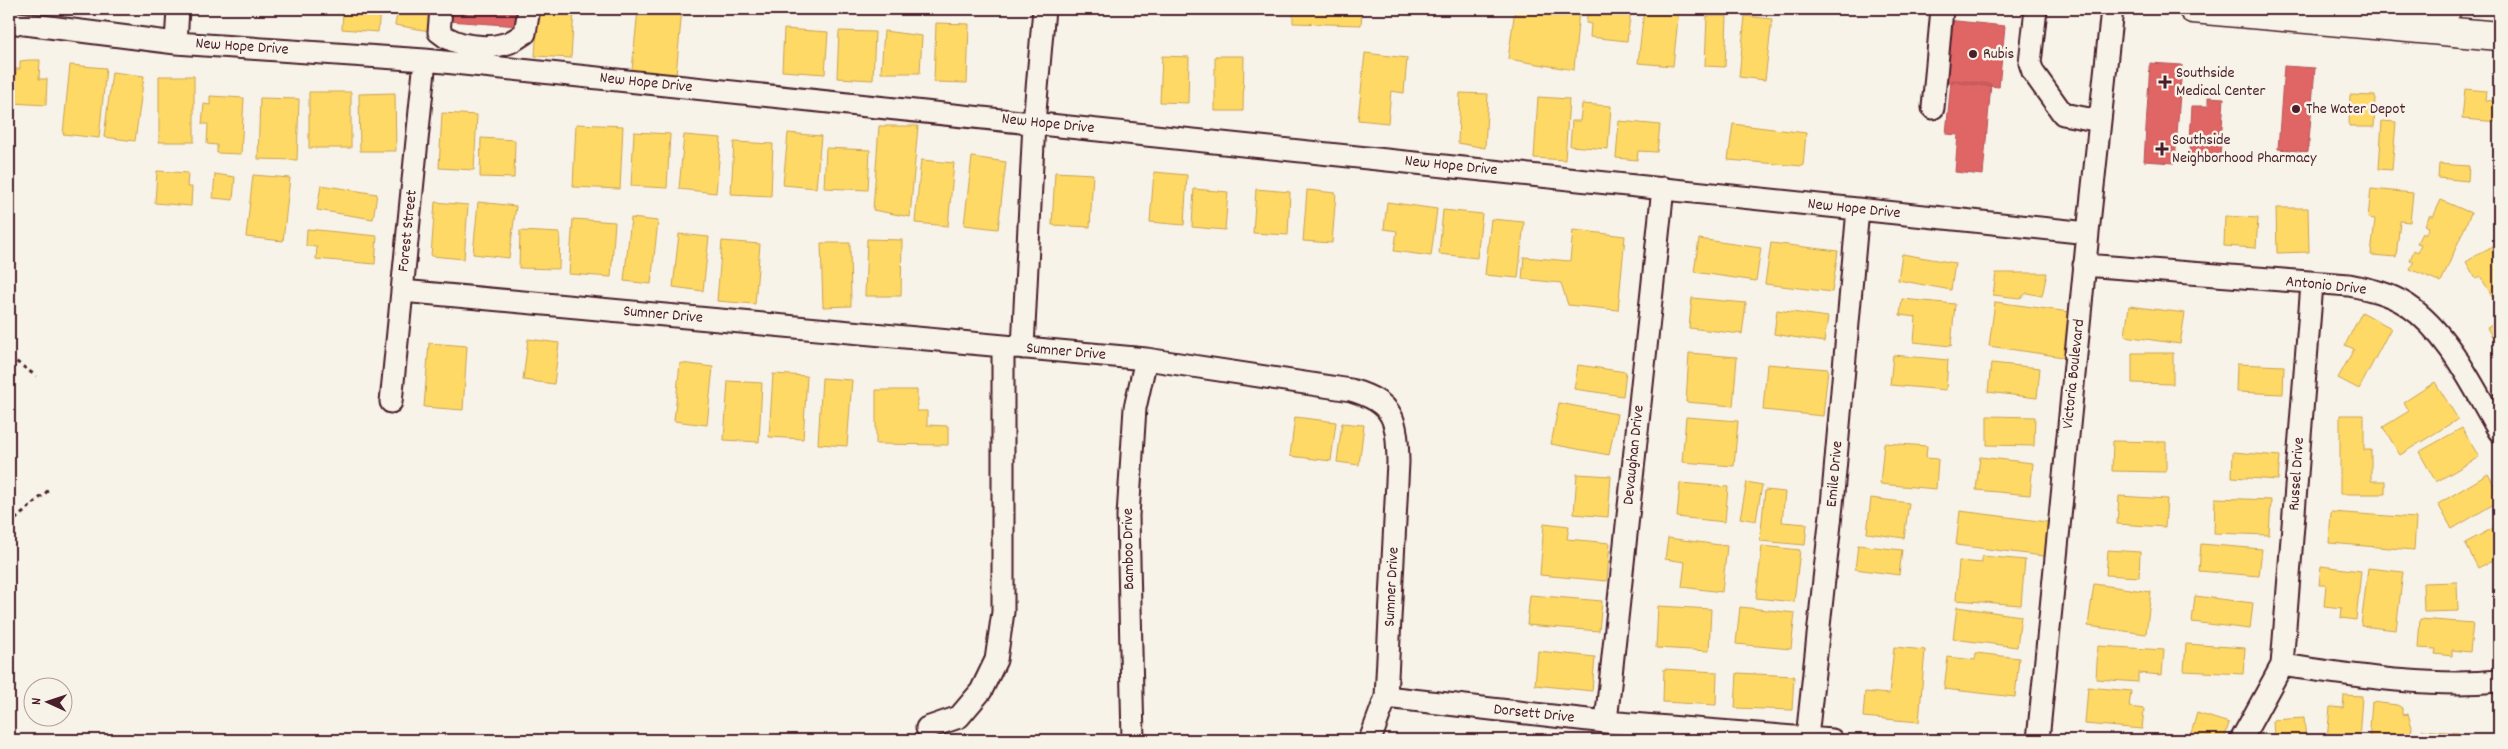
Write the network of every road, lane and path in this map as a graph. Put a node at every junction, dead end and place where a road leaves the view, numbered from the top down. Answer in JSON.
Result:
{"nodes":[{"id":1,"x":178,"y":9,"type":"edge"},
{"id":2,"x":441,"y":9,"type":"edge"},
{"id":3,"x":529,"y":9,"type":"edge"},
{"id":4,"x":1044,"y":9,"type":"edge"},
{"id":5,"x":1942,"y":9,"type":"edge"},
{"id":6,"x":2036,"y":9,"type":"edge"},
{"id":7,"x":2112,"y":9,"type":"edge"},
{"id":8,"x":2194,"y":9,"type":"edge"},
{"id":9,"x":2447,"y":9,"type":"edge"},
{"id":10,"x":2303,"y":14,"type":"edge"},
{"id":11,"x":9,"y":22,"type":"edge"},
{"id":12,"x":2419,"y":29,"type":"junction"},
{"id":13,"x":2499,"y":36,"type":"edge"},
{"id":14,"x":176,"y":42,"type":"junction"},
{"id":15,"x":425,"y":60,"type":"junction"},
{"id":16,"x":1933,"y":108,"type":"dead end"},
{"id":17,"x":2100,"y":121,"type":"junction"},
{"id":18,"x":1034,"y":123,"type":"junction"},
{"id":19,"x":1662,"y":188,"type":"junction"},
{"id":20,"x":1858,"y":209,"type":"junction"},
{"id":21,"x":2088,"y":233,"type":"junction"},
{"id":22,"x":2084,"y":265,"type":"junction"},
{"id":23,"x":2312,"y":284,"type":"junction"},
{"id":24,"x":402,"y":291,"type":"junction"},
{"id":25,"x":1013,"y":347,"type":"junction"},
{"id":26,"x":1146,"y":359,"type":"junction"},
{"id":27,"x":9,"y":360,"type":"edge"},
{"id":28,"x":36,"y":376,"type":"dead end"},
{"id":29,"x":391,"y":402,"type":"dead end"},
{"id":30,"x":2499,"y":431,"type":"edge"},
{"id":31,"x":50,"y":489,"type":"dead end"},
{"id":32,"x":9,"y":525,"type":"edge"},
{"id":33,"x":2282,"y":665,"type":"junction"},
{"id":34,"x":2499,"y":681,"type":"edge"},
{"id":35,"x":1386,"y":697,"type":"junction"},
{"id":36,"x":1606,"y":722,"type":"junction"},
{"id":37,"x":927,"y":728,"type":"dead end"},
{"id":38,"x":1807,"y":738,"type":"junction"},
{"id":39,"x":1133,"y":740,"type":"edge"},
{"id":40,"x":1370,"y":740,"type":"edge"},
{"id":41,"x":1832,"y":740,"type":"edge"},
{"id":42,"x":2038,"y":740,"type":"edge"},
{"id":43,"x":2240,"y":740,"type":"edge"}],
"edges":[{"from":1,"to":14,"type":"street"},
{"from":2,"to":3,"type":"street"},
{"from":4,"to":18,"type":"street"},
{"from":5,"to":16,"type":"street"},
{"from":6,"to":17,"type":"street"},
{"from":7,"to":17,"type":"street","name":"Victoria Boulevard"},
{"from":8,"to":10,"type":"main road"},
{"from":9,"to":12,"type":"main road"},
{"from":10,"to":12,"type":"main road"},
{"from":11,"to":14,"type":"street","name":"New Hope Drive"},
{"from":12,"to":13,"type":"main road"},
{"from":14,"to":15,"type":"street","name":"New Hope Drive"},
{"from":15,"to":18,"type":"street","name":"New Hope Drive"},
{"from":15,"to":24,"type":"street","name":"Forest Street"},
{"from":17,"to":21,"type":"street","name":"Victoria Boulevard"},
{"from":18,"to":19,"type":"street","name":"New Hope Drive"},
{"from":18,"to":25,"type":"street"},
{"from":19,"to":20,"type":"street","name":"New Hope Drive"},
{"from":19,"to":36,"type":"street","name":"Devaughan Drive"},
{"from":20,"to":21,"type":"street","name":"New Hope Drive"},
{"from":20,"to":38,"type":"street","name":"Emile Drive"},
{"from":21,"to":22,"type":"street","name":"Victoria Boulevard"},
{"from":22,"to":23,"type":"street","name":"Antonio Drive"},
{"from":22,"to":42,"type":"street","name":"Victoria Boulevard"},
{"from":23,"to":30,"type":"street","name":"Antonio Drive"},
{"from":23,"to":33,"type":"street","name":"Russel Drive"},
{"from":24,"to":25,"type":"street","name":"Sumner Drive"},
{"from":24,"to":29,"type":"street","name":"Forest Street"},
{"from":25,"to":26,"type":"street","name":"Sumner Drive"},
{"from":25,"to":37,"type":"street"},
{"from":26,"to":35,"type":"street","name":"Sumner Drive"},
{"from":26,"to":39,"type":"street","name":"Bamboo Drive"},
{"from":27,"to":28,"type":"path"},
{"from":31,"to":32,"type":"path"},
{"from":33,"to":34,"type":"street"},
{"from":33,"to":43,"type":"street","name":"Russel Drive"},
{"from":35,"to":36,"type":"street","name":"Dorsett Drive"},
{"from":35,"to":40,"type":"street","name":"Sumner Drive"},
{"from":36,"to":38,"type":"street","name":"Dorsett Drive"},
{"from":38,"to":41,"type":"street","name":"Dorsett Drive"}]}
